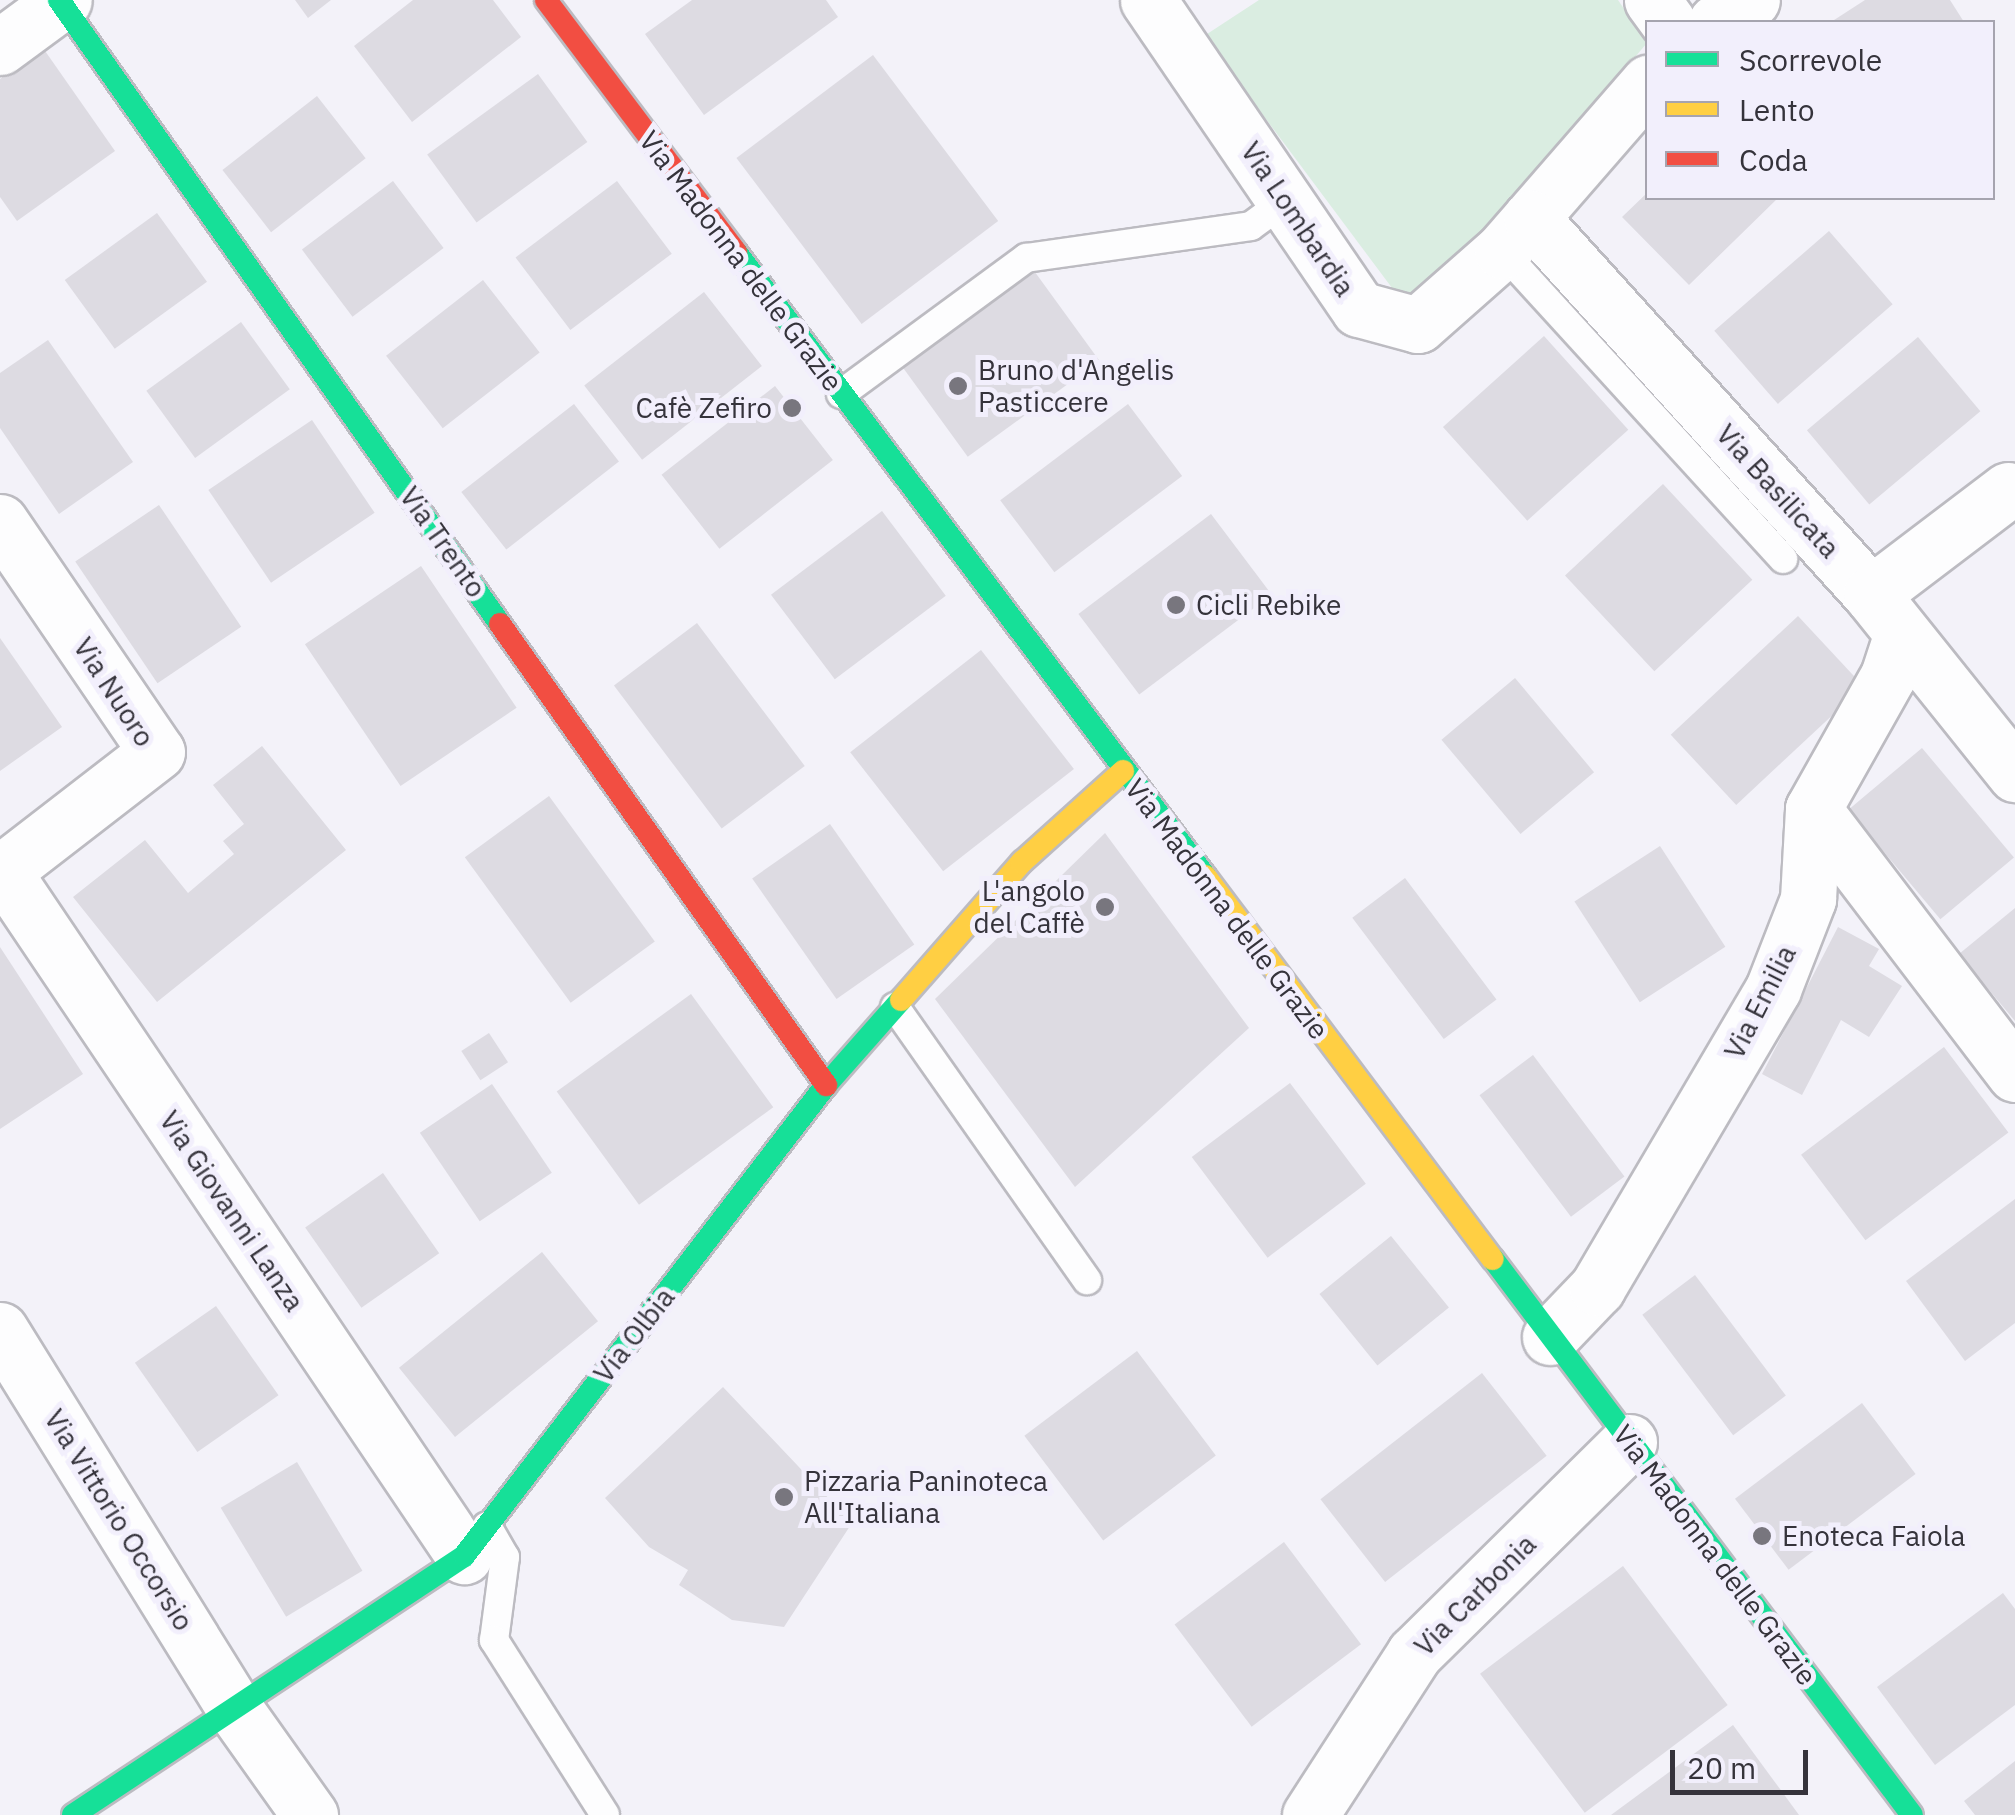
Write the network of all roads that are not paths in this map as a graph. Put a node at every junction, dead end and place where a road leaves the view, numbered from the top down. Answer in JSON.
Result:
{"nodes":[{"id":1,"x":546,"y":0,"type":"edge"},
{"id":2,"x":1148,"y":0,"type":"edge"},
{"id":3,"x":1752,"y":0,"type":"edge"},
{"id":4,"x":62,"y":1,"type":"edge"},
{"id":5,"x":1719,"y":20,"type":"edge"},
{"id":6,"x":0,"y":47,"type":"edge"},
{"id":7,"x":1645,"y":87,"type":"edge"},
{"id":8,"x":1286,"y":201,"type":"junction"},
{"id":9,"x":1516,"y":234,"type":"junction"},
{"id":10,"x":841,"y":394,"type":"junction"},
{"id":11,"x":2008,"y":490,"type":"dead end"},
{"id":12,"x":0,"y":522,"type":"edge"},
{"id":13,"x":1783,"y":559,"type":"dead end"},
{"id":14,"x":1885,"y":616,"type":"junction"},
{"id":15,"x":1123,"y":772,"type":"junction"},
{"id":16,"x":2015,"y":774,"type":"edge"},
{"id":17,"x":1814,"y":809,"type":"junction"},
{"id":18,"x":2,"y":869,"type":"edge"},
{"id":19,"x":894,"y":1007,"type":"junction"},
{"id":20,"x":2015,"y":1074,"type":"edge"},
{"id":21,"x":826,"y":1085,"type":"junction"},
{"id":22,"x":1087,"y":1280,"type":"dead end"},
{"id":23,"x":0,"y":1330,"type":"edge"},
{"id":24,"x":1550,"y":1338,"type":"junction"},
{"id":25,"x":1630,"y":1442,"type":"junction"},
{"id":26,"x":476,"y":1541,"type":"junction"},
{"id":27,"x":236,"y":1711,"type":"junction"},
{"id":28,"x":1329,"y":1806,"type":"edge"},
{"id":29,"x":73,"y":1815,"type":"edge"},
{"id":30,"x":310,"y":1815,"type":"edge"},
{"id":31,"x":605,"y":1815,"type":"edge"},
{"id":32,"x":1912,"y":1815,"type":"edge"}],
"edges":[{"from":1,"to":10,"type":"street","name":"Via Madonna delle Grazie"},
{"from":2,"to":8,"type":"street","name":"Via Lombardia"},
{"from":3,"to":5,"type":"street"},
{"from":4,"to":6,"type":"street"},
{"from":4,"to":21,"type":"street","name":"Via Trento"},
{"from":7,"to":9,"type":"street"},
{"from":8,"to":9,"type":"street","name":"Via Lombardia"},
{"from":8,"to":10,"type":"lane"},
{"from":9,"to":13,"type":"lane"},
{"from":9,"to":14,"type":"street","name":"Via Basilicata"},
{"from":10,"to":15,"type":"street","name":"Via Madonna delle Grazie"},
{"from":11,"to":14,"type":"street"},
{"from":12,"to":18,"type":"street","name":"Via Nuoro"},
{"from":14,"to":16,"type":"street","name":"Via Basilicata"},
{"from":14,"to":17,"type":"street","name":"Via Emilia"},
{"from":15,"to":19,"type":"street","name":"Via Olbia"},
{"from":15,"to":24,"type":"street","name":"Via Madonna delle Grazie"},
{"from":17,"to":20,"type":"street"},
{"from":17,"to":24,"type":"street","name":"Via Emilia"},
{"from":18,"to":26,"type":"street","name":"Via Giovanni Lanza"},
{"from":19,"to":21,"type":"street","name":"Via Olbia"},
{"from":19,"to":22,"type":"lane"},
{"from":21,"to":26,"type":"street","name":"Via Olbia"},
{"from":23,"to":27,"type":"street","name":"Via Vittorio Occorsio"},
{"from":24,"to":25,"type":"street","name":"Via Madonna delle Grazie"},
{"from":25,"to":28,"type":"street","name":"Via Carbonia"},
{"from":25,"to":32,"type":"street","name":"Via Madonna delle Grazie"},
{"from":26,"to":27,"type":"street","name":"Via Olbia"},
{"from":26,"to":31,"type":"lane"},
{"from":27,"to":29,"type":"street","name":"Via Olbia"},
{"from":27,"to":30,"type":"street","name":"Via Vittorio Occorsio"}]}
